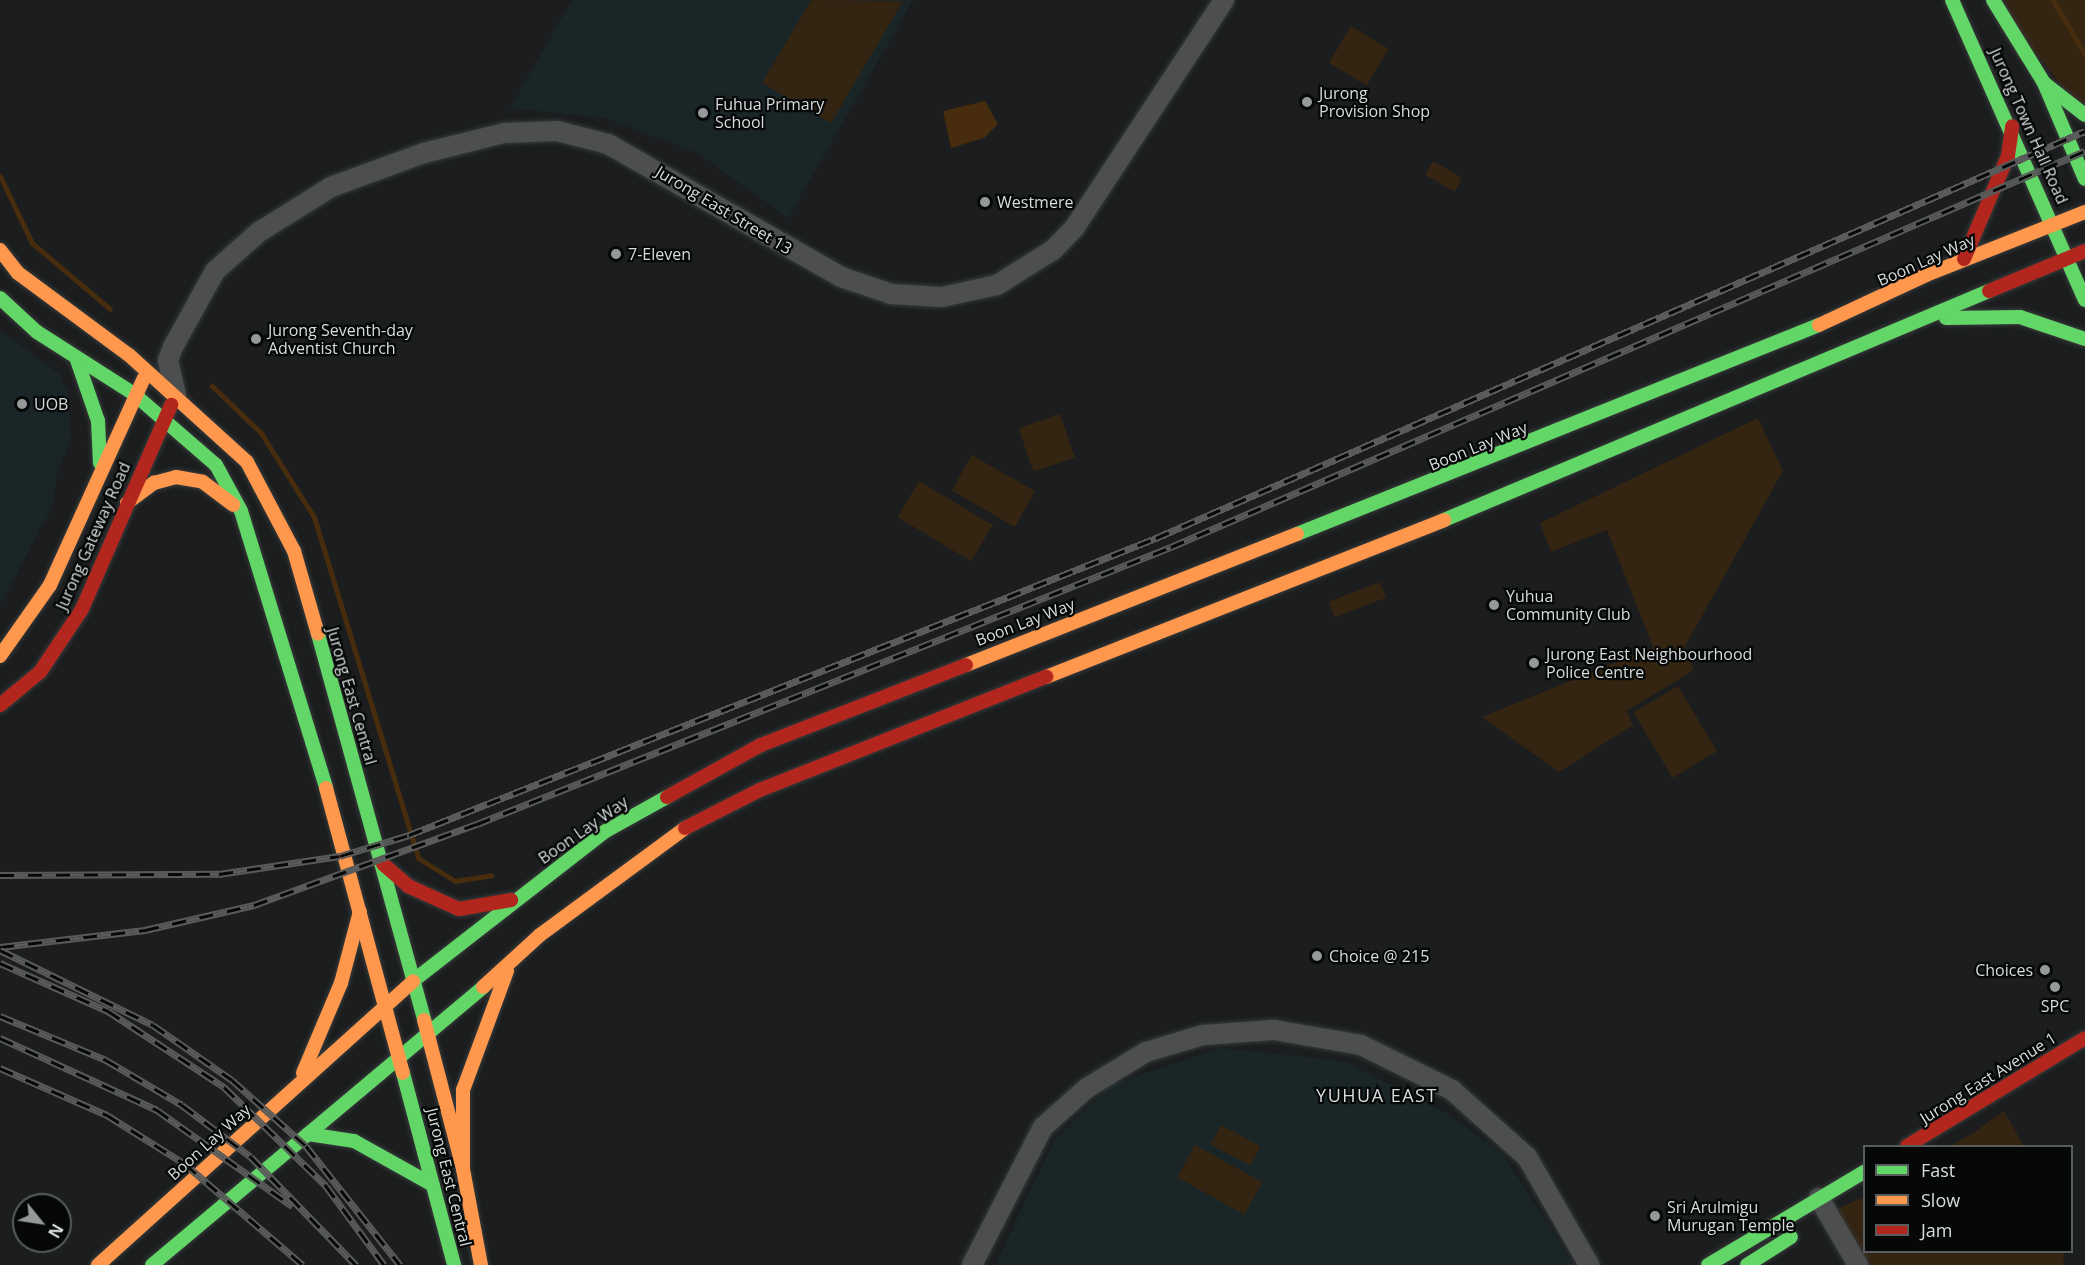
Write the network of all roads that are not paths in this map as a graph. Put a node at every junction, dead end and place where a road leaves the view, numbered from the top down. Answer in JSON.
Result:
{"nodes":[{"id":1,"x":1224,"y":0,"type":"edge"},
{"id":2,"x":1952,"y":0,"type":"edge"},
{"id":3,"x":1993,"y":0,"type":"edge"},
{"id":4,"x":2044,"y":83,"type":"junction"},
{"id":5,"x":2085,"y":115,"type":"edge"},
{"id":6,"x":2012,"y":126,"type":"junction"},
{"id":7,"x":2085,"y":179,"type":"edge"},
{"id":8,"x":2085,"y":212,"type":"edge"},
{"id":9,"x":2055,"y":225,"type":"junction"},
{"id":10,"x":0,"y":250,"type":"edge"},
{"id":11,"x":2085,"y":251,"type":"edge"},
{"id":12,"x":2069,"y":257,"type":"junction"},
{"id":13,"x":1964,"y":259,"type":"junction"},
{"id":14,"x":0,"y":298,"type":"edge"},
{"id":15,"x":2085,"y":300,"type":"edge"},
{"id":16,"x":1927,"y":318,"type":"junction"},
{"id":17,"x":2085,"y":339,"type":"edge"},
{"id":18,"x":77,"y":360,"type":"junction"},
{"id":19,"x":168,"y":360,"type":"junction"},
{"id":20,"x":148,"y":372,"type":"junction"},
{"id":21,"x":134,"y":393,"type":"junction"},
{"id":22,"x":176,"y":395,"type":"junction"},
{"id":23,"x":163,"y":420,"type":"junction"},
{"id":24,"x":100,"y":466,"type":"junction"},
{"id":25,"x":127,"y":503,"type":"junction"},
{"id":26,"x":241,"y":511,"type":"junction"},
{"id":27,"x":0,"y":656,"type":"edge"},
{"id":28,"x":0,"y":705,"type":"edge"},
{"id":29,"x":383,"y":864,"type":"junction"},
{"id":30,"x":514,"y":900,"type":"junction"},
{"id":31,"x":360,"y":911,"type":"junction"},
{"id":32,"x":509,"y":964,"type":"junction"},
{"id":33,"x":413,"y":982,"type":"junction"},
{"id":34,"x":386,"y":1005,"type":"junction"},
{"id":35,"x":2085,"y":1038,"type":"edge"},
{"id":36,"x":426,"y":1039,"type":"junction"},
{"id":37,"x":2085,"y":1057,"type":"edge"},
{"id":38,"x":402,"y":1059,"type":"junction"},
{"id":39,"x":298,"y":1085,"type":"junction"},
{"id":40,"x":308,"y":1134,"type":"junction"},
{"id":41,"x":1909,"y":1145,"type":"edge"},
{"id":42,"x":1935,"y":1145,"type":"edge"},
{"id":43,"x":463,"y":1169,"type":"junction"},
{"id":44,"x":1863,"y":1173,"type":"edge"},
{"id":45,"x":433,"y":1185,"type":"junction"},
{"id":46,"x":1863,"y":1191,"type":"edge"},
{"id":47,"x":1818,"y":1214,"type":"junction"},
{"id":48,"x":98,"y":1265,"type":"edge"},
{"id":49,"x":152,"y":1265,"type":"edge"},
{"id":50,"x":453,"y":1265,"type":"edge"},
{"id":51,"x":481,"y":1265,"type":"edge"},
{"id":52,"x":972,"y":1265,"type":"edge"},
{"id":53,"x":1589,"y":1265,"type":"edge"},
{"id":54,"x":1708,"y":1265,"type":"edge"},
{"id":55,"x":1747,"y":1265,"type":"edge"},
{"id":56,"x":1858,"y":1265,"type":"edge"}],
"edges":[{"from":1,"to":19,"type":"street","name":"Jurong East Street 13"},
{"from":2,"to":6,"type":"main road","name":"Jurong Town Hall Road"},
{"from":3,"to":4,"type":"main road","name":"Jurong Town Hall Road"},
{"from":4,"to":5,"type":"main road"},
{"from":4,"to":7,"type":"main road","name":"Jurong Town Hall Road"},
{"from":6,"to":9,"type":"main road","name":"Jurong Town Hall Road"},
{"from":6,"to":13,"type":"main road"},
{"from":8,"to":9,"type":"main road","name":"Boon Lay Way"},
{"from":9,"to":12,"type":"main road","name":"Jurong Town Hall Road"},
{"from":9,"to":13,"type":"main road","name":"Boon Lay Way"},
{"from":10,"to":20,"type":"main road","name":"Jurong East Central"},
{"from":11,"to":12,"type":"main road"},
{"from":12,"to":15,"type":"main road","name":"Jurong Town Hall Road"},
{"from":12,"to":16,"type":"main road"},
{"from":13,"to":30,"type":"main road","name":"Boon Lay Way"},
{"from":14,"to":18,"type":"main road","name":"Jurong East Central"},
{"from":16,"to":17,"type":"main road"},
{"from":16,"to":32,"type":"main road"},
{"from":18,"to":21,"type":"main road","name":"Jurong East Central"},
{"from":18,"to":24,"type":"main road"},
{"from":19,"to":20,"type":"street"},
{"from":19,"to":22,"type":"street"},
{"from":20,"to":21,"type":"main road","name":"Jurong Gateway Road"},
{"from":20,"to":22,"type":"main road","name":"Jurong East Central"},
{"from":21,"to":23,"type":"main road","name":"Jurong East Central"},
{"from":21,"to":24,"type":"main road","name":"Jurong Gateway Road"},
{"from":22,"to":23,"type":"main road","name":"Jurong Gateway Road"},
{"from":22,"to":29,"type":"main road","name":"Jurong East Central"},
{"from":23,"to":25,"type":"main road","name":"Jurong Gateway Road"},
{"from":23,"to":26,"type":"main road","name":"Jurong East Central"},
{"from":24,"to":27,"type":"main road","name":"Jurong Gateway Road"},
{"from":25,"to":26,"type":"main road"},
{"from":25,"to":28,"type":"main road","name":"Jurong Gateway Road"},
{"from":26,"to":31,"type":"main road","name":"Jurong East Central"},
{"from":29,"to":30,"type":"main road"},
{"from":29,"to":33,"type":"main road","name":"Jurong East Central"},
{"from":30,"to":33,"type":"main road","name":"Boon Lay Way"},
{"from":31,"to":34,"type":"main road","name":"Jurong East Central"},
{"from":31,"to":39,"type":"main road"},
{"from":32,"to":36,"type":"main road"},
{"from":32,"to":43,"type":"main road"},
{"from":33,"to":34,"type":"main road","name":"Boon Lay Way"},
{"from":33,"to":36,"type":"main road","name":"Jurong East Central"},
{"from":34,"to":38,"type":"main road","name":"Jurong East Central"},
{"from":34,"to":39,"type":"main road","name":"Boon Lay Way"},
{"from":35,"to":41,"type":"main road","name":"Jurong East Avenue 1"},
{"from":36,"to":38,"type":"main road"},
{"from":36,"to":43,"type":"main road","name":"Jurong East Central"},
{"from":37,"to":42,"type":"main road","name":"Jurong East Avenue 1"},
{"from":38,"to":40,"type":"main road"},
{"from":38,"to":45,"type":"main road","name":"Jurong East Central"},
{"from":39,"to":48,"type":"main road","name":"Boon Lay Way"},
{"from":40,"to":45,"type":"main road"},
{"from":40,"to":49,"type":"main road"},
{"from":43,"to":51,"type":"main road","name":"Jurong East Central"},
{"from":44,"to":47,"type":"main road"},
{"from":45,"to":50,"type":"main road","name":"Jurong East Central"},
{"from":46,"to":47,"type":"main road"},
{"from":47,"to":54,"type":"main road"},
{"from":47,"to":55,"type":"main road"},
{"from":47,"to":56,"type":"street"},
{"from":52,"to":53,"type":"street"}]}
